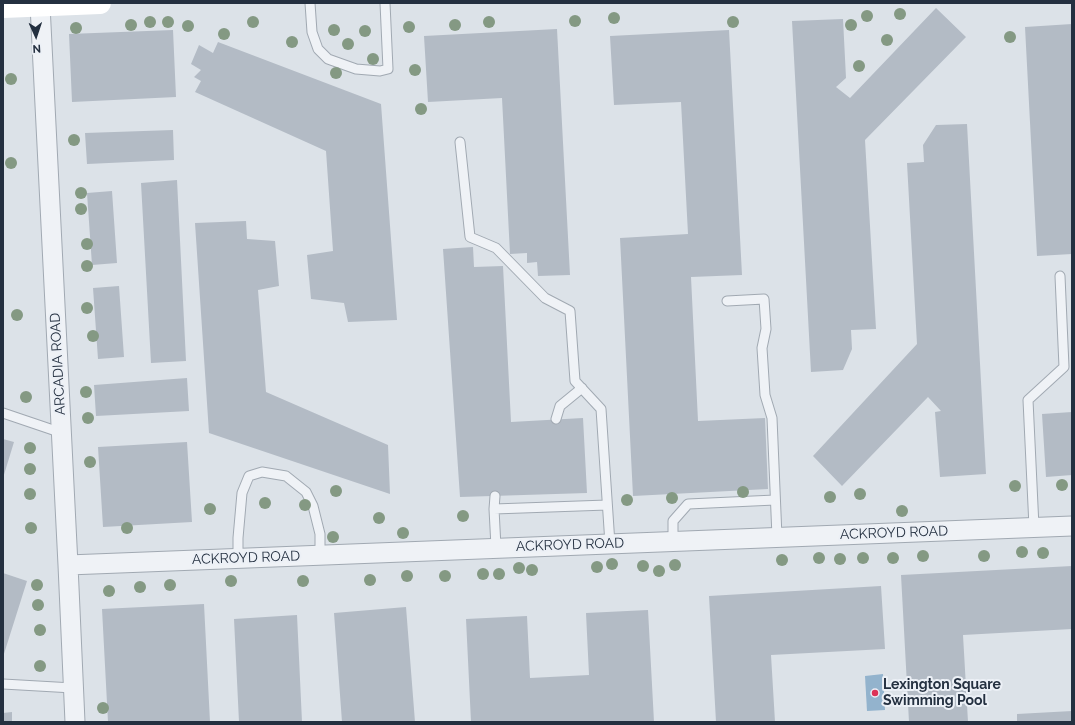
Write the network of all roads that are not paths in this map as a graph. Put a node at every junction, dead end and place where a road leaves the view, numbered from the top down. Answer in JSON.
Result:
{"nodes":[{"id":1,"x":100,"y":3,"type":"edge"},
{"id":2,"x":310,"y":3,"type":"edge"},
{"id":3,"x":385,"y":3,"type":"edge"},
{"id":4,"x":40,"y":5,"type":"junction"},
{"id":5,"x":3,"y":7,"type":"edge"},
{"id":6,"x":460,"y":142,"type":"dead end"},
{"id":7,"x":1060,"y":276,"type":"dead end"},
{"id":8,"x":727,"y":301,"type":"dead end"},
{"id":9,"x":582,"y":388,"type":"junction"},
{"id":10,"x":3,"y":413,"type":"edge"},
{"id":11,"x":556,"y":419,"type":"dead end"},
{"id":12,"x":62,"y":433,"type":"junction"},
{"id":13,"x":495,"y":496,"type":"dead end"},
{"id":14,"x":775,"y":500,"type":"junction"},
{"id":15,"x":607,"y":505,"type":"junction"},
{"id":16,"x":494,"y":509,"type":"junction"},
{"id":17,"x":1072,"y":526,"type":"edge"},
{"id":18,"x":1034,"y":527,"type":"junction"},
{"id":19,"x":776,"y":537,"type":"junction"},
{"id":20,"x":673,"y":541,"type":"junction"},
{"id":21,"x":610,"y":544,"type":"junction"},
{"id":22,"x":496,"y":547,"type":"junction"},
{"id":23,"x":320,"y":555,"type":"junction"},
{"id":24,"x":238,"y":558,"type":"junction"},
{"id":25,"x":68,"y":565,"type":"junction"},
{"id":26,"x":3,"y":684,"type":"edge"},
{"id":27,"x":73,"y":688,"type":"junction"},
{"id":28,"x":75,"y":722,"type":"edge"}],
"edges":[{"from":1,"to":4,"type":"main road"},
{"from":2,"to":3,"type":"lane"},
{"from":4,"to":5,"type":"main road"},
{"from":4,"to":12,"type":"street","name":"ARCADIA ROAD"},
{"from":6,"to":9,"type":"lane"},
{"from":7,"to":18,"type":"lane"},
{"from":8,"to":14,"type":"lane"},
{"from":9,"to":11,"type":"lane"},
{"from":9,"to":15,"type":"lane"},
{"from":10,"to":12,"type":"lane"},
{"from":12,"to":25,"type":"street","name":"ARCADIA ROAD"},
{"from":13,"to":16,"type":"lane"},
{"from":14,"to":19,"type":"lane"},
{"from":14,"to":20,"type":"lane"},
{"from":15,"to":16,"type":"lane"},
{"from":15,"to":21,"type":"lane"},
{"from":16,"to":22,"type":"lane"},
{"from":17,"to":18,"type":"street","name":"ACKROYD ROAD"},
{"from":18,"to":19,"type":"street","name":"ACKROYD ROAD"},
{"from":19,"to":20,"type":"street","name":"ACKROYD ROAD"},
{"from":20,"to":21,"type":"street","name":"ACKROYD ROAD"},
{"from":21,"to":22,"type":"street","name":"ACKROYD ROAD"},
{"from":22,"to":23,"type":"street","name":"ACKROYD ROAD"},
{"from":23,"to":24,"type":"street","name":"ACKROYD ROAD"},
{"from":23,"to":24,"type":"lane"},
{"from":24,"to":25,"type":"street","name":"ACKROYD ROAD"},
{"from":25,"to":27,"type":"street","name":"ARCADIA ROAD"},
{"from":26,"to":27,"type":"lane"},
{"from":27,"to":28,"type":"street","name":"ARCADIA ROAD"}]}
